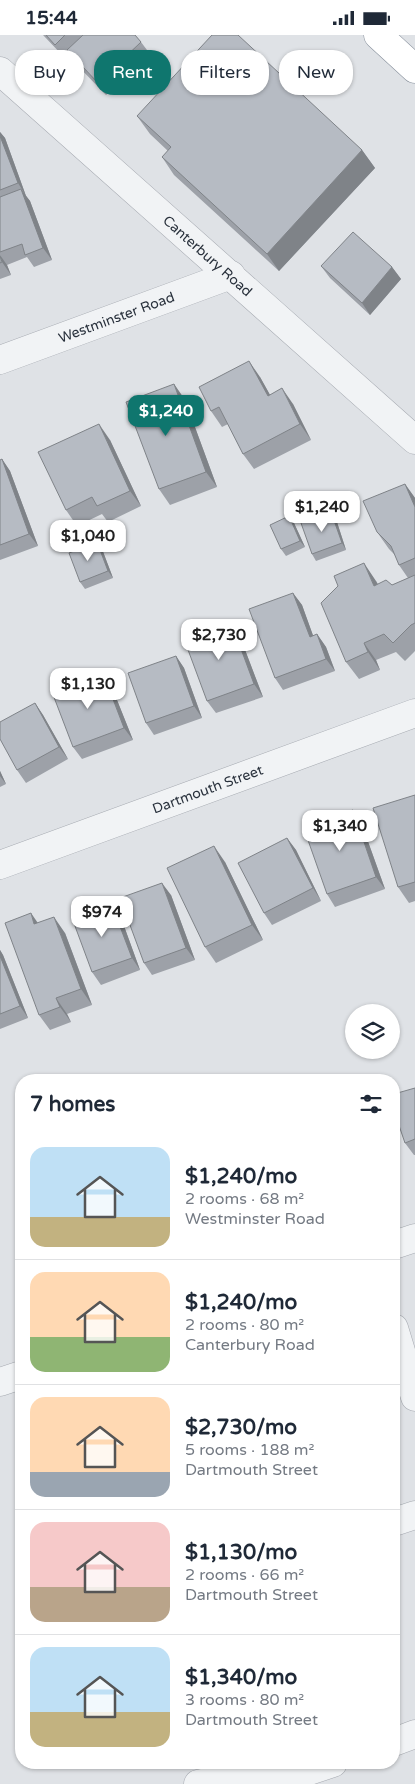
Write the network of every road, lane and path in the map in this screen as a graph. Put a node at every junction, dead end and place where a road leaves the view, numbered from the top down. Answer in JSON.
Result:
{"nodes":[{"id":1,"x":378,"y":35,"type":"edge"},
{"id":2,"x":415,"y":69,"type":"edge"},
{"id":3,"x":0,"y":71,"type":"edge"},
{"id":4,"x":231,"y":275,"type":"junction"},
{"id":5,"x":0,"y":360,"type":"edge"},
{"id":6,"x":415,"y":440,"type":"edge"},
{"id":7,"x":415,"y":713,"type":"edge"},
{"id":8,"x":0,"y":865,"type":"edge"},
{"id":9,"x":415,"y":1238,"type":"edge"},
{"id":10,"x":400,"y":1243,"type":"edge"},
{"id":11,"x":400,"y":1348,"type":"edge"},
{"id":12,"x":15,"y":1377,"type":"edge"},
{"id":13,"x":0,"y":1382,"type":"edge"},
{"id":14,"x":415,"y":1397,"type":"edge"},
{"id":15,"x":415,"y":1515,"type":"edge"},
{"id":16,"x":400,"y":1520,"type":"edge"},
{"id":17,"x":415,"y":1734,"type":"edge"},
{"id":18,"x":400,"y":1740,"type":"edge"},
{"id":19,"x":315,"y":1772,"type":"edge"},
{"id":20,"x":198,"y":1784,"type":"edge"}],
"edges":[{"from":1,"to":2,"type":"highway"},
{"from":3,"to":4,"type":"street","name":"Canterbury Road"},
{"from":4,"to":5,"type":"street","name":"Westminster Road"},
{"from":4,"to":6,"type":"street","name":"Canterbury Road"},
{"from":7,"to":8,"type":"street","name":"Dartmouth Street"},
{"from":9,"to":10,"type":"street"},
{"from":11,"to":14,"type":"street"},
{"from":12,"to":13,"type":"street"},
{"from":15,"to":16,"type":"street"},
{"from":17,"to":18,"type":"street"},
{"from":19,"to":20,"type":"street"}]}
